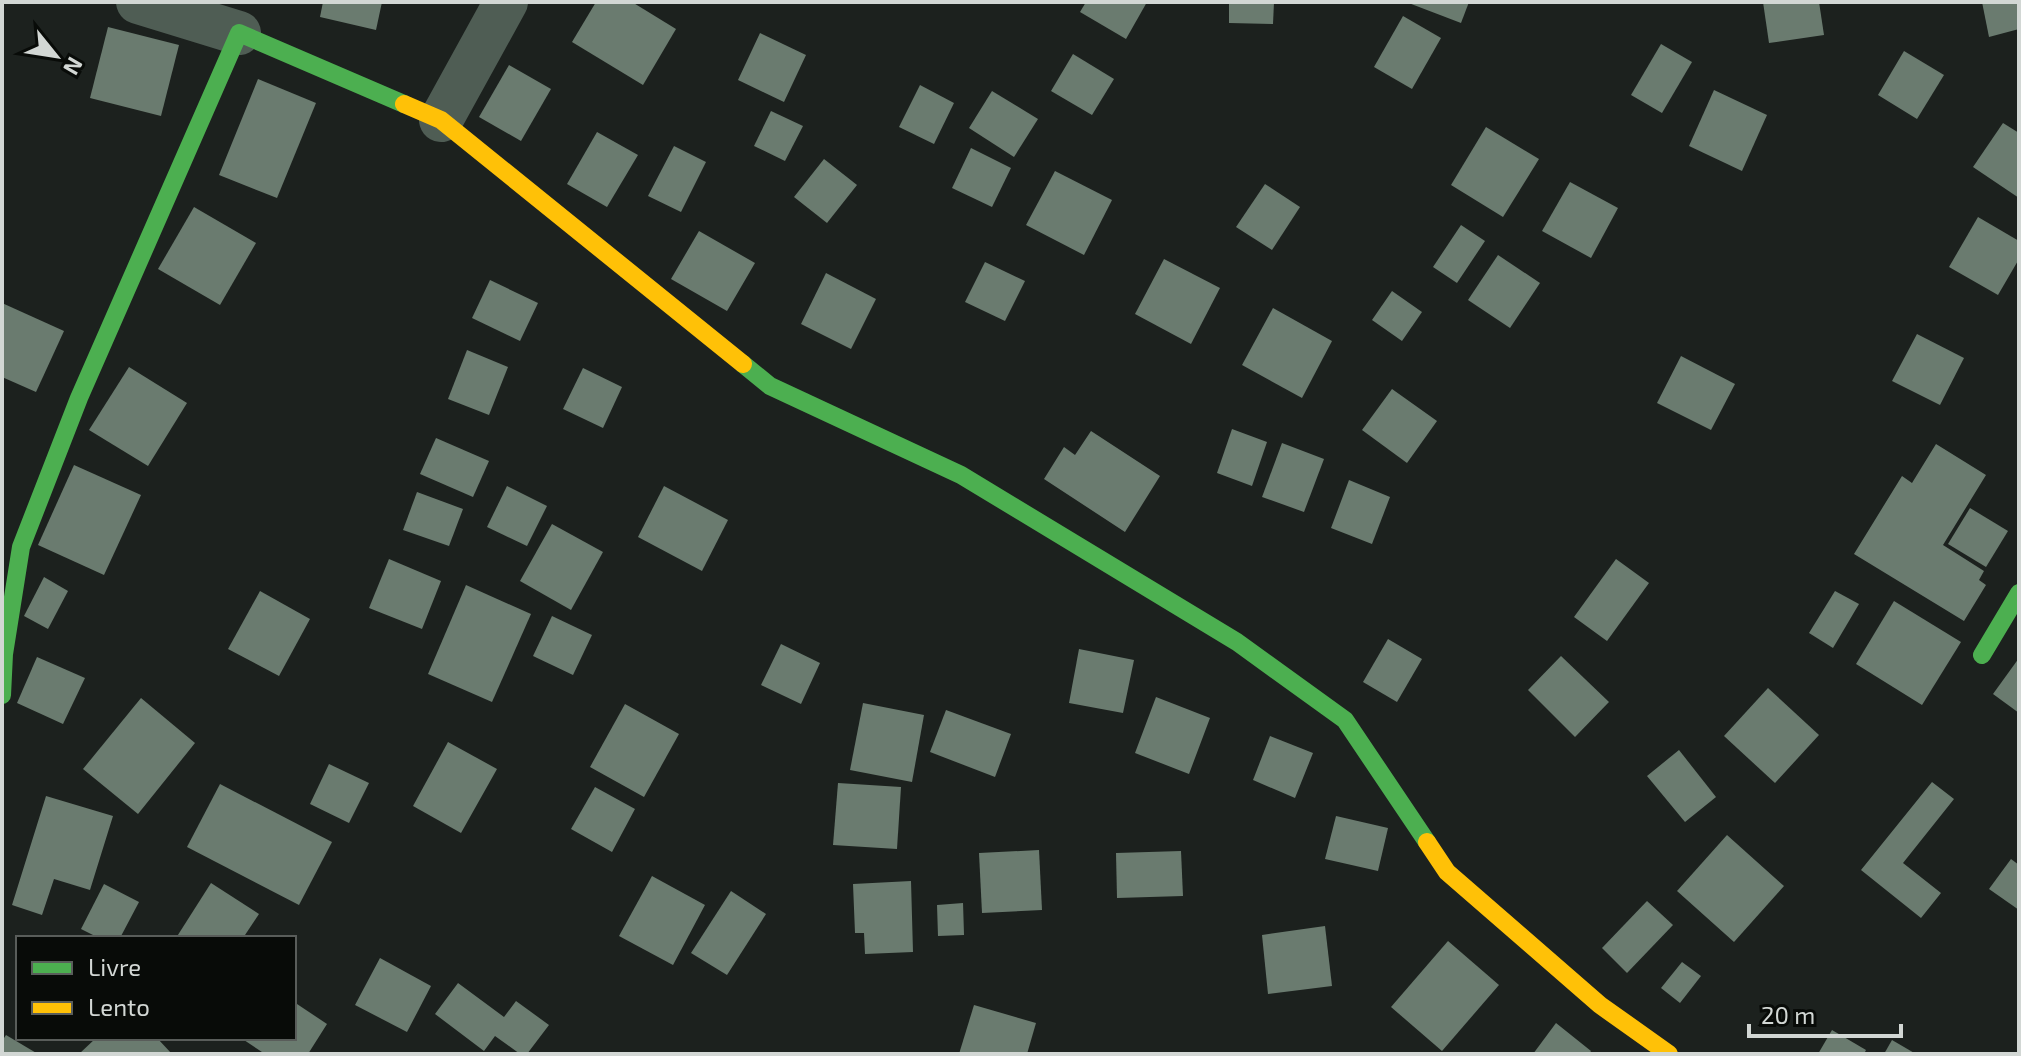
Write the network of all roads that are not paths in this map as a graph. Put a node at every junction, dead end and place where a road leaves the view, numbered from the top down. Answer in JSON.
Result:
{"nodes":[{"id":1,"x":138,"y":2,"type":"edge"},
{"id":2,"x":506,"y":2,"type":"edge"},
{"id":3,"x":239,"y":33,"type":"junction"},
{"id":4,"x":441,"y":120,"type":"junction"},
{"id":5,"x":2019,"y":593,"type":"edge"},
{"id":6,"x":1982,"y":655,"type":"dead end"},
{"id":7,"x":2,"y":695,"type":"edge"},
{"id":8,"x":1669,"y":1054,"type":"edge"}],
"edges":[{"from":1,"to":3,"type":"street"},
{"from":2,"to":4,"type":"street"},
{"from":3,"to":4,"type":"street"},
{"from":3,"to":7,"type":"street"},
{"from":4,"to":8,"type":"street"},
{"from":5,"to":6,"type":"street"}]}
